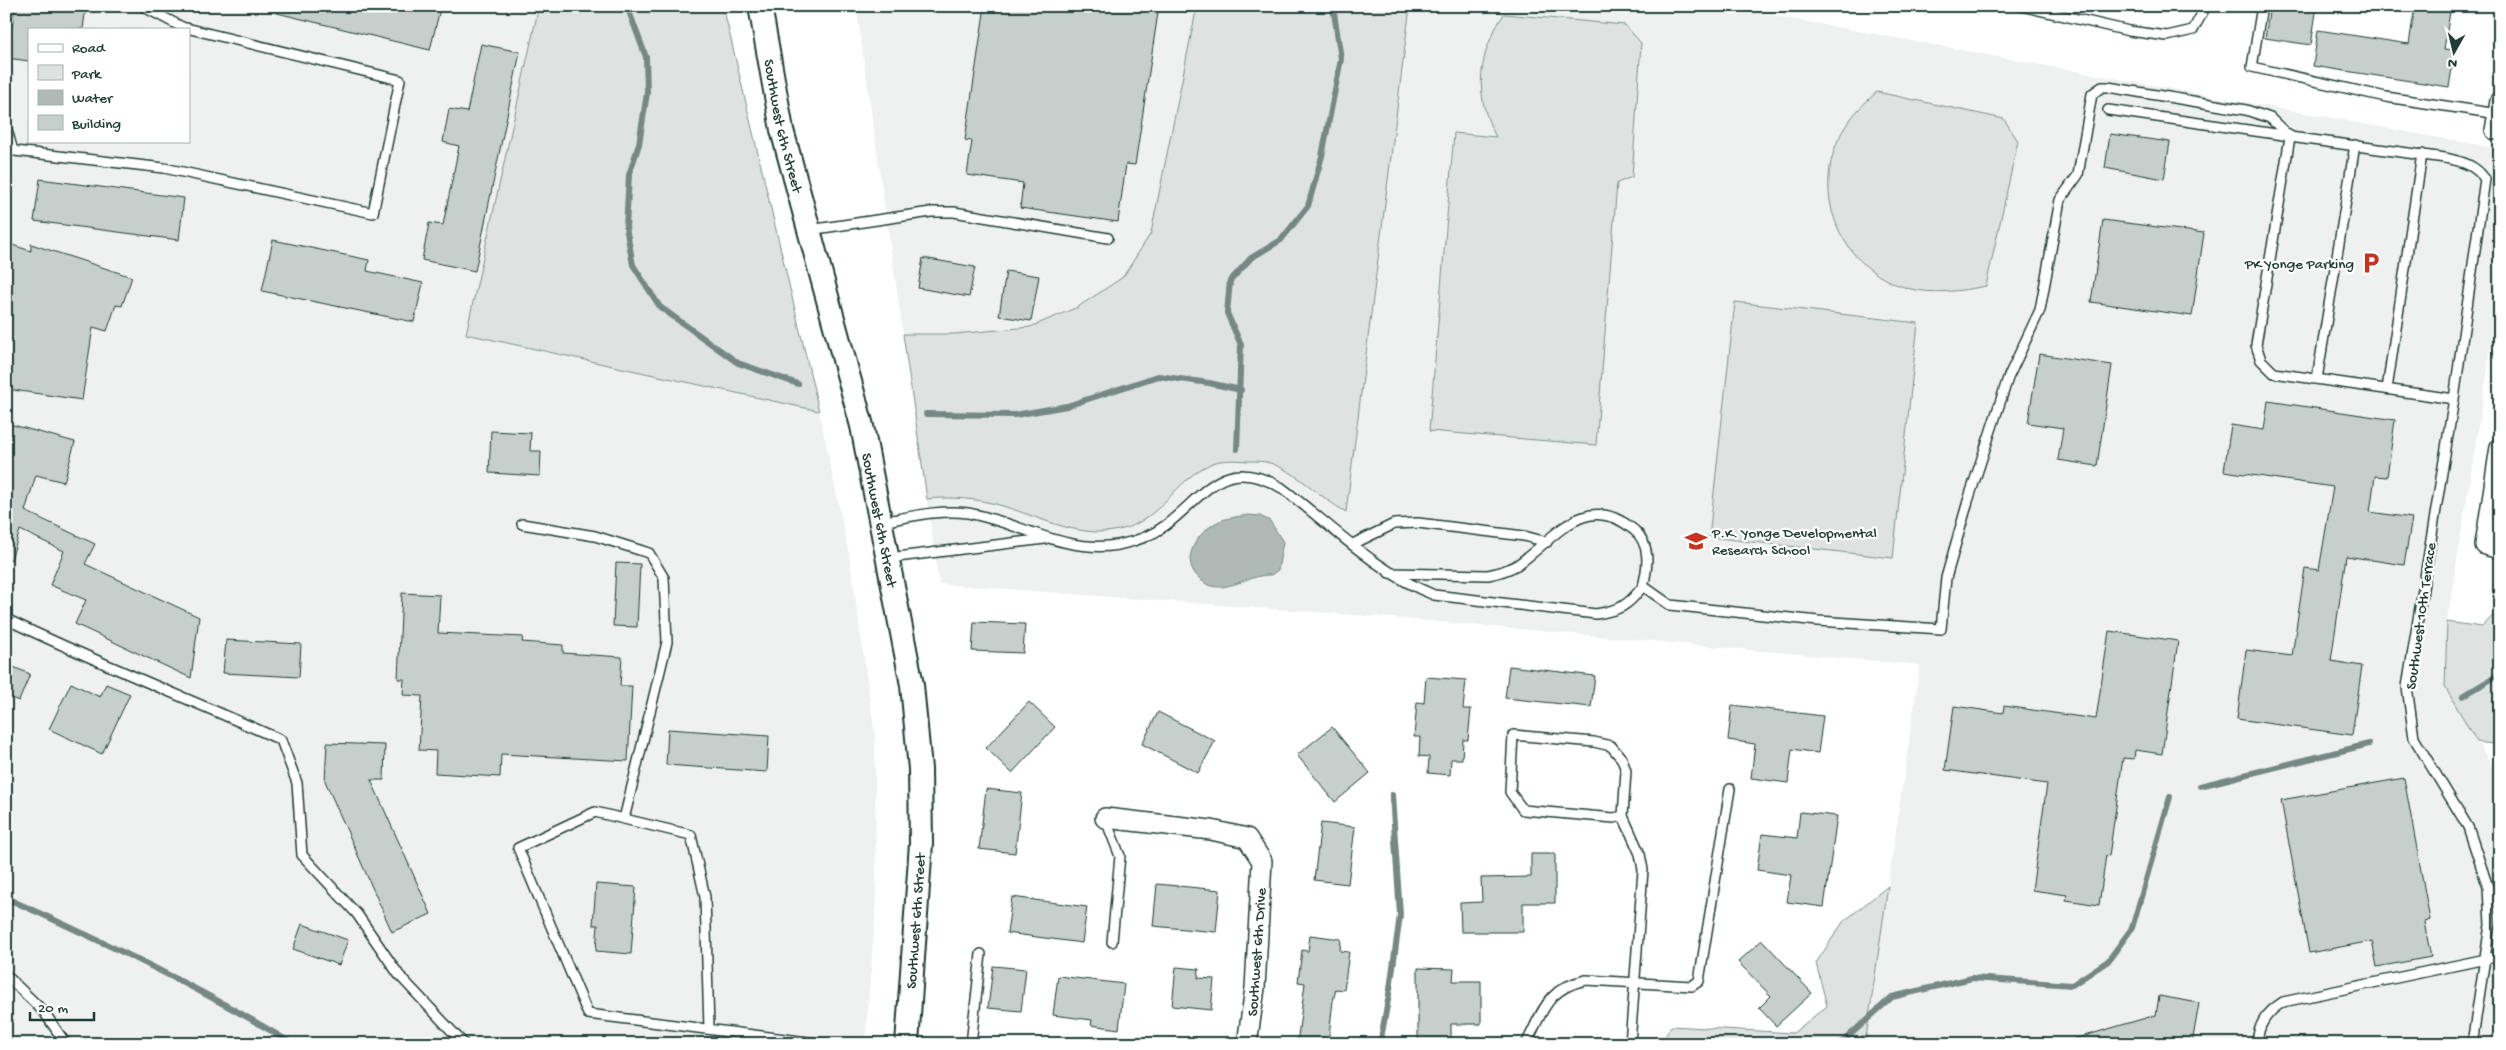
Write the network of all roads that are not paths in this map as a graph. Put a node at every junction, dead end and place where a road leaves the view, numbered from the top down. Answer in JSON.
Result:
{"nodes":[{"id":1,"x":142,"y":6,"type":"edge"},
{"id":2,"x":760,"y":6,"type":"edge"},
{"id":3,"x":2021,"y":6,"type":"edge"},
{"id":4,"x":2206,"y":6,"type":"edge"},
{"id":5,"x":2262,"y":6,"type":"edge"},
{"id":6,"x":186,"y":28,"type":"edge"},
{"id":7,"x":190,"y":29,"type":"edge"},
{"id":8,"x":2108,"y":110,"type":"dead end"},
{"id":9,"x":2498,"y":119,"type":"edge"},
{"id":10,"x":6,"y":126,"type":"edge"},
{"id":11,"x":2290,"y":136,"type":"junction"},
{"id":12,"x":2356,"y":145,"type":"junction"},
{"id":13,"x":10,"y":151,"type":"edge"},
{"id":14,"x":2422,"y":154,"type":"junction"},
{"id":15,"x":809,"y":230,"type":"junction"},
{"id":16,"x":1108,"y":238,"type":"dead end"},
{"id":17,"x":2317,"y":379,"type":"junction"},
{"id":18,"x":2387,"y":388,"type":"junction"},
{"id":19,"x":2454,"y":399,"type":"junction"},
{"id":20,"x":2500,"y":447,"type":"edge"},
{"id":21,"x":881,"y":522,"type":"junction"},
{"id":22,"x":522,"y":524,"type":"dead end"},
{"id":23,"x":1045,"y":539,"type":"junction"},
{"id":24,"x":1547,"y":542,"type":"junction"},
{"id":25,"x":1353,"y":544,"type":"junction"},
{"id":26,"x":2500,"y":549,"type":"edge"},
{"id":27,"x":888,"y":558,"type":"junction"},
{"id":28,"x":1389,"y":573,"type":"junction"},
{"id":29,"x":1643,"y":586,"type":"junction"},
{"id":30,"x":6,"y":620,"type":"edge"},
{"id":31,"x":1730,"y":789,"type":"dead end"},
{"id":32,"x":1623,"y":816,"type":"junction"},
{"id":33,"x":1105,"y":818,"type":"joint"},
{"id":34,"x":624,"y":819,"type":"junction"},
{"id":35,"x":1112,"y":942,"type":"dead end"},
{"id":36,"x":981,"y":954,"type":"dead end"},
{"id":37,"x":2500,"y":956,"type":"edge"},
{"id":38,"x":2485,"y":958,"type":"junction"},
{"id":39,"x":6,"y":975,"type":"edge"},
{"id":40,"x":1636,"y":981,"type":"junction"},
{"id":41,"x":709,"y":1028,"type":"junction"},
{"id":42,"x":66,"y":1044,"type":"edge"},
{"id":43,"x":464,"y":1044,"type":"edge"},
{"id":44,"x":824,"y":1044,"type":"edge"},
{"id":45,"x":907,"y":1044,"type":"edge"},
{"id":46,"x":970,"y":1044,"type":"edge"},
{"id":47,"x":1248,"y":1044,"type":"edge"},
{"id":48,"x":1526,"y":1044,"type":"edge"},
{"id":49,"x":1630,"y":1044,"type":"edge"},
{"id":50,"x":2258,"y":1044,"type":"edge"},
{"id":51,"x":2472,"y":1044,"type":"edge"}],
"edges":[{"from":1,"to":6,"type":"lane"},
{"from":2,"to":15,"type":"street","name":"Southwest 6th Street"},
{"from":3,"to":4,"type":"lane"},
{"from":5,"to":9,"type":"lane"},
{"from":7,"to":13,"type":"lane"},
{"from":8,"to":11,"type":"lane"},
{"from":10,"to":13,"type":"lane"},
{"from":11,"to":12,"type":"lane"},
{"from":11,"to":17,"type":"lane"},
{"from":11,"to":29,"type":"lane"},
{"from":12,"to":14,"type":"lane"},
{"from":12,"to":17,"type":"lane"},
{"from":14,"to":18,"type":"lane"},
{"from":14,"to":19,"type":"lane","name":"Southwest 10th Terrace"},
{"from":15,"to":16,"type":"lane"},
{"from":15,"to":21,"type":"street","name":"Southwest 6th Street"},
{"from":17,"to":18,"type":"lane"},
{"from":18,"to":19,"type":"lane"},
{"from":19,"to":38,"type":"lane","name":"Southwest 10th Terrace"},
{"from":20,"to":26,"type":"street"},
{"from":21,"to":23,"type":"lane"},
{"from":21,"to":27,"type":"street","name":"Southwest 6th Street"},
{"from":22,"to":34,"type":"lane"},
{"from":23,"to":25,"type":"lane"},
{"from":23,"to":27,"type":"lane"},
{"from":24,"to":25,"type":"lane"},
{"from":24,"to":28,"type":"lane"},
{"from":24,"to":29,"type":"lane"},
{"from":25,"to":28,"type":"lane"},
{"from":27,"to":45,"type":"street","name":"Southwest 6th Street"},
{"from":28,"to":29,"type":"lane"},
{"from":30,"to":43,"type":"lane"},
{"from":31,"to":40,"type":"lane"},
{"from":32,"to":32,"type":"lane"},
{"from":32,"to":40,"type":"lane"},
{"from":33,"to":35,"type":"lane"},
{"from":33,"to":47,"type":"street","name":"Southwest 6th Drive"},
{"from":34,"to":41,"type":"lane"},
{"from":34,"to":41,"type":"lane"},
{"from":36,"to":46,"type":"lane"},
{"from":37,"to":38,"type":"lane"},
{"from":38,"to":50,"type":"lane"},
{"from":38,"to":51,"type":"lane","name":"Southwest 10th Terrace"},
{"from":39,"to":42,"type":"lane"},
{"from":40,"to":48,"type":"lane"},
{"from":40,"to":49,"type":"lane"},
{"from":41,"to":44,"type":"lane"}]}
